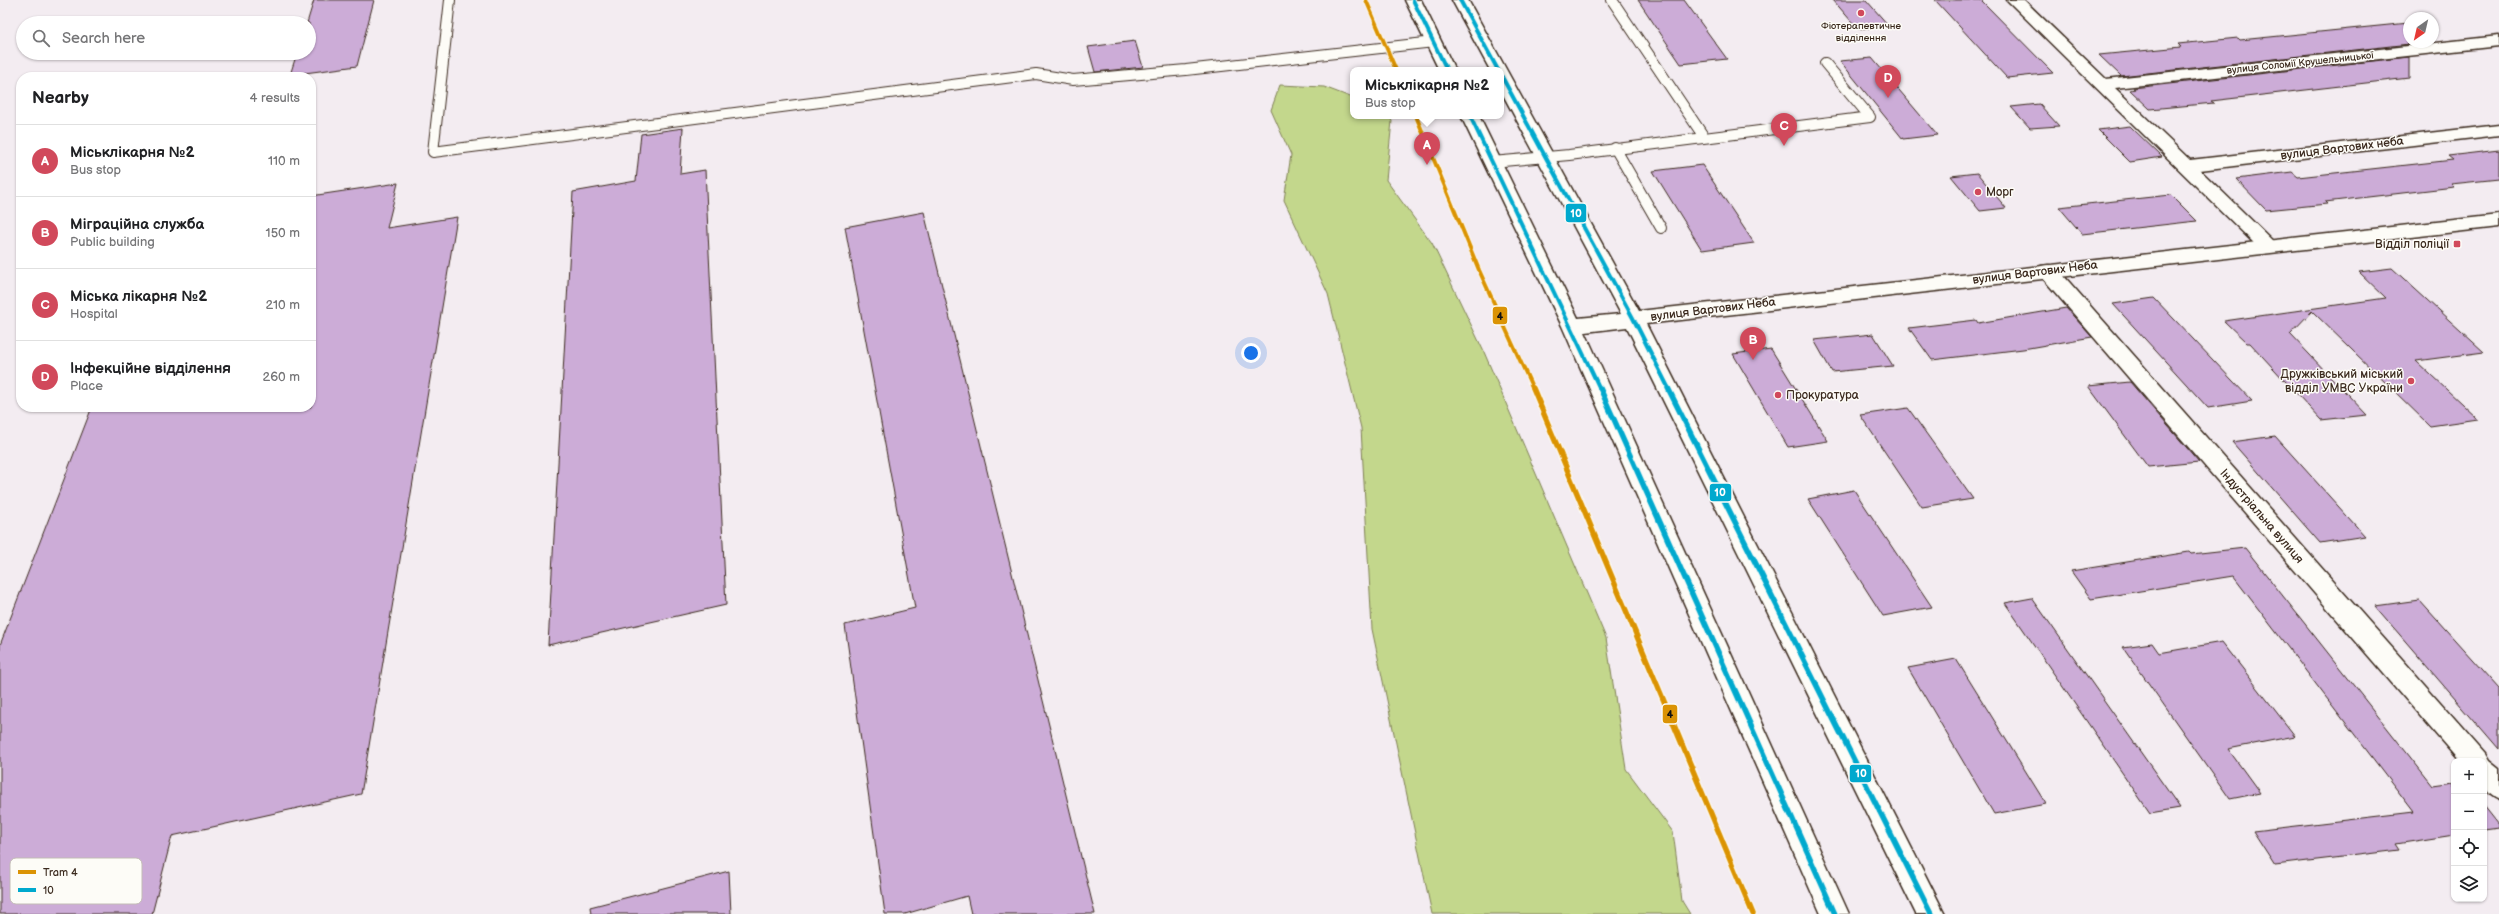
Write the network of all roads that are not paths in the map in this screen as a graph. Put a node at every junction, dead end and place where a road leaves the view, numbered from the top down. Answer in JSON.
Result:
{"nodes":[{"id":1,"x":450,"y":0,"type":"edge"},
{"id":2,"x":1413,"y":0,"type":"edge"},
{"id":3,"x":1460,"y":0,"type":"edge"},
{"id":4,"x":1612,"y":0,"type":"edge"},
{"id":5,"x":2015,"y":0,"type":"edge"},
{"id":6,"x":2499,"y":41,"type":"edge"},
{"id":7,"x":1434,"y":42,"type":"junction"},
{"id":8,"x":1825,"y":63,"type":"dead end"},
{"id":9,"x":1446,"y":67,"type":"edge"},
{"id":10,"x":1496,"y":67,"type":"edge"},
{"id":11,"x":1504,"y":81,"type":"edge"},
{"id":12,"x":2102,"y":84,"type":"junction"},
{"id":13,"x":1471,"y":119,"type":"edge"},
{"id":14,"x":2499,"y":130,"type":"edge"},
{"id":15,"x":1704,"y":137,"type":"junction"},
{"id":16,"x":1615,"y":148,"type":"junction"},
{"id":17,"x":1545,"y":157,"type":"junction"},
{"id":18,"x":1492,"y":162,"type":"junction"},
{"id":19,"x":2185,"y":166,"type":"junction"},
{"id":20,"x":2499,"y":221,"type":"edge"},
{"id":21,"x":1661,"y":228,"type":"dead end"},
{"id":22,"x":2268,"y":246,"type":"junction"},
{"id":23,"x":2048,"y":271,"type":"junction"},
{"id":24,"x":1633,"y":318,"type":"junction"},
{"id":25,"x":1572,"y":326,"type":"junction"},
{"id":26,"x":2473,"y":758,"type":"edge"},
{"id":27,"x":2487,"y":774,"type":"edge"},
{"id":28,"x":2499,"y":788,"type":"edge"},
{"id":29,"x":1835,"y":914,"type":"edge"},
{"id":30,"x":1931,"y":914,"type":"edge"}],
"edges":[{"from":1,"to":7,"type":"lane"},
{"from":2,"to":7,"type":"street"},
{"from":3,"to":10,"type":"street"},
{"from":4,"to":15,"type":"lane"},
{"from":5,"to":12,"type":"street"},
{"from":6,"to":12,"type":"street","name":"вулиця Соломії Крушельницької"},
{"from":7,"to":9,"type":"street"},
{"from":8,"to":15,"type":"lane"},
{"from":11,"to":17,"type":"street"},
{"from":12,"to":19,"type":"street"},
{"from":13,"to":18,"type":"street"},
{"from":14,"to":19,"type":"street","name":"вулиця Вартових неба"},
{"from":15,"to":16,"type":"lane"},
{"from":16,"to":17,"type":"lane"},
{"from":16,"to":21,"type":"lane"},
{"from":17,"to":18,"type":"lane"},
{"from":17,"to":24,"type":"street"},
{"from":18,"to":25,"type":"street"},
{"from":19,"to":22,"type":"street"},
{"from":20,"to":22,"type":"street","name":"вулиця Вартових Неба"},
{"from":22,"to":23,"type":"street","name":"вулиця Вартових Неба"},
{"from":23,"to":24,"type":"street","name":"вулиця Вартових Неба"},
{"from":23,"to":26,"type":"street","name":"Індустріальна вулиця"},
{"from":24,"to":25,"type":"street","name":"вулиця Вартових Неба"},
{"from":24,"to":30,"type":"street"},
{"from":25,"to":29,"type":"street"},
{"from":27,"to":28,"type":"street"}]}
